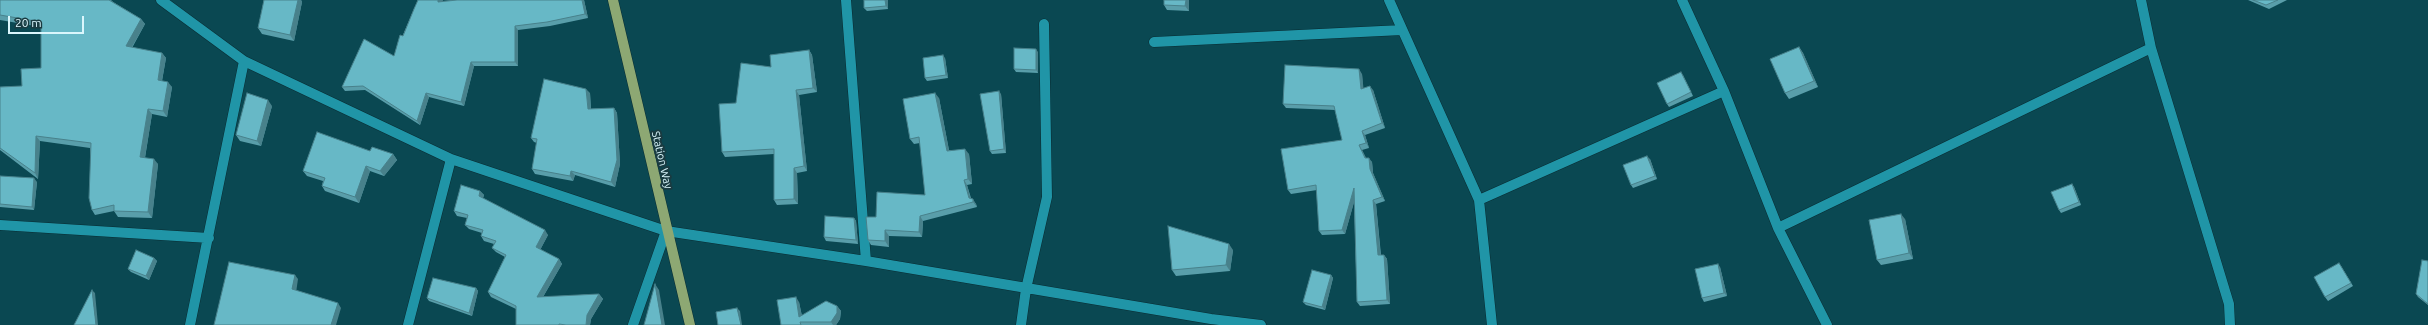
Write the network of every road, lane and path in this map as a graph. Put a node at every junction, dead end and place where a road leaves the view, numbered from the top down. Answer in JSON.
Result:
{"nodes":[{"id":1,"x":161,"y":0,"type":"edge"},
{"id":2,"x":613,"y":0,"type":"edge"},
{"id":3,"x":846,"y":0,"type":"edge"},
{"id":4,"x":1389,"y":0,"type":"edge"},
{"id":5,"x":1682,"y":0,"type":"edge"},
{"id":6,"x":2141,"y":0,"type":"edge"},
{"id":7,"x":1044,"y":24,"type":"dead end"},
{"id":8,"x":1402,"y":30,"type":"junction"},
{"id":9,"x":1154,"y":42,"type":"dead end"},
{"id":10,"x":2151,"y":48,"type":"junction"},
{"id":11,"x":244,"y":61,"type":"junction"},
{"id":12,"x":1724,"y":91,"type":"junction"},
{"id":13,"x":451,"y":160,"type":"junction"},
{"id":14,"x":1478,"y":200,"type":"junction"},
{"id":15,"x":0,"y":225,"type":"edge"},
{"id":16,"x":1778,"y":228,"type":"junction"},
{"id":17,"x":666,"y":231,"type":"junction"},
{"id":18,"x":210,"y":238,"type":"junction"},
{"id":19,"x":866,"y":261,"type":"junction"},
{"id":20,"x":1026,"y":289,"type":"junction"},
{"id":21,"x":1211,"y":322,"type":"edge"},
{"id":22,"x":190,"y":325,"type":"edge"},
{"id":23,"x":408,"y":325,"type":"edge"},
{"id":24,"x":633,"y":325,"type":"edge"},
{"id":25,"x":690,"y":325,"type":"edge"},
{"id":26,"x":1021,"y":325,"type":"edge"},
{"id":27,"x":1261,"y":325,"type":"edge"},
{"id":28,"x":1492,"y":325,"type":"edge"},
{"id":29,"x":1827,"y":325,"type":"edge"},
{"id":30,"x":2230,"y":325,"type":"edge"}],
"edges":[{"from":1,"to":11,"type":"street"},
{"from":2,"to":17,"type":"main road","name":"Station Way"},
{"from":3,"to":19,"type":"street"},
{"from":4,"to":8,"type":"street"},
{"from":5,"to":12,"type":"street"},
{"from":6,"to":10,"type":"street"},
{"from":7,"to":20,"type":"street"},
{"from":8,"to":9,"type":"street"},
{"from":8,"to":14,"type":"street"},
{"from":10,"to":16,"type":"street"},
{"from":10,"to":30,"type":"street"},
{"from":11,"to":13,"type":"street"},
{"from":11,"to":18,"type":"street"},
{"from":12,"to":14,"type":"street"},
{"from":12,"to":16,"type":"street"},
{"from":13,"to":17,"type":"street"},
{"from":13,"to":23,"type":"street"},
{"from":14,"to":28,"type":"street"},
{"from":15,"to":18,"type":"street"},
{"from":16,"to":29,"type":"street"},
{"from":17,"to":19,"type":"street"},
{"from":17,"to":24,"type":"street"},
{"from":17,"to":25,"type":"main road","name":"Station Way"},
{"from":18,"to":22,"type":"street"},
{"from":19,"to":20,"type":"street"},
{"from":20,"to":21,"type":"street"},
{"from":20,"to":26,"type":"street"},
{"from":21,"to":27,"type":"street"}]}
